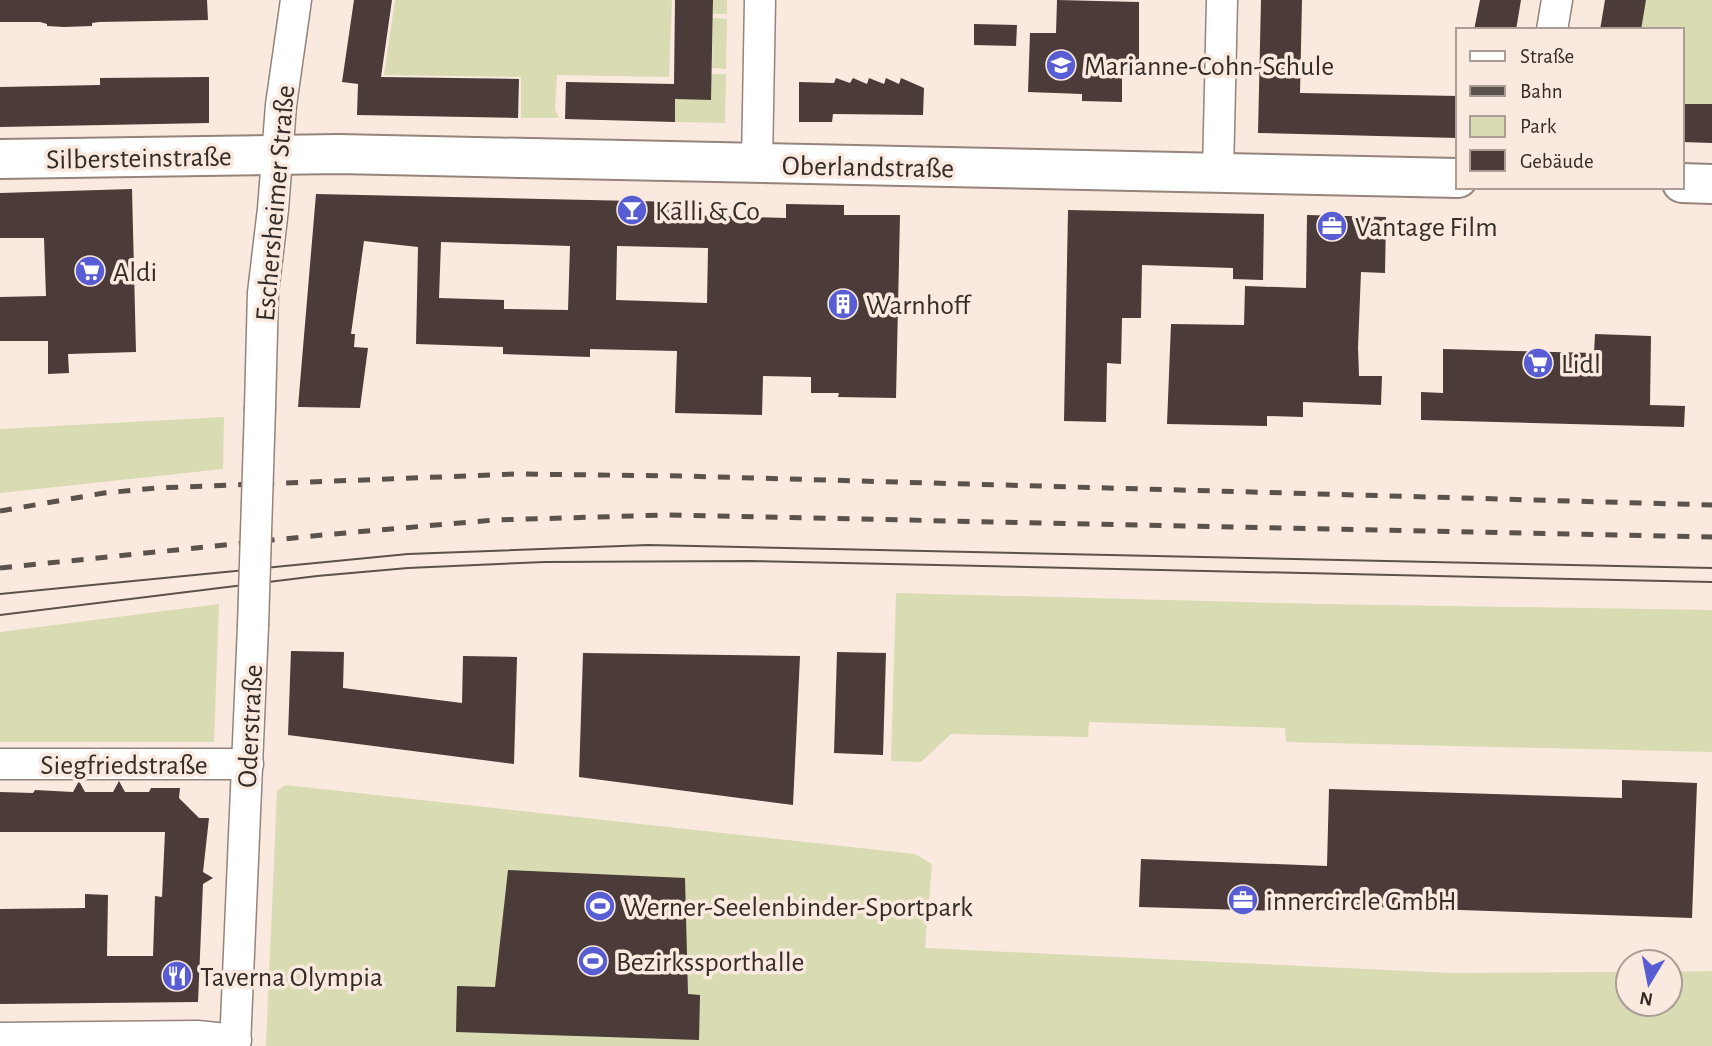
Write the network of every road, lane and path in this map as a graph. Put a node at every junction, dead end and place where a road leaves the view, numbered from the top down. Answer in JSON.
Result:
{"nodes":[{"id":1,"x":296,"y":0,"type":"edge"},
{"id":2,"x":760,"y":0,"type":"edge"},
{"id":3,"x":1222,"y":0,"type":"edge"},
{"id":4,"x":1557,"y":0,"type":"edge"},
{"id":5,"x":1552,"y":28,"type":"edge"},
{"id":6,"x":277,"y":154,"type":"junction"},
{"id":7,"x":0,"y":159,"type":"edge"},
{"id":8,"x":757,"y":163,"type":"junction"},
{"id":9,"x":1218,"y":173,"type":"junction"},
{"id":10,"x":1456,"y":178,"type":"edge"},
{"id":11,"x":1684,"y":183,"type":"edge"},
{"id":12,"x":1712,"y":184,"type":"edge"},
{"id":13,"x":260,"y":407,"type":"joint"},
{"id":14,"x":0,"y":764,"type":"edge"},
{"id":15,"x":248,"y":764,"type":"junction"},
{"id":16,"x":0,"y":1038,"type":"edge"},
{"id":17,"x":235,"y":1043,"type":"edge"}],
"edges":[{"from":1,"to":6,"type":"street","name":"Eschersheimer Straße"},
{"from":2,"to":8,"type":"street"},
{"from":3,"to":9,"type":"street"},
{"from":4,"to":5,"type":"street"},
{"from":6,"to":7,"type":"street","name":"Silbersteinstraße"},
{"from":6,"to":8,"type":"street","name":"Oberlandstraße"},
{"from":6,"to":13,"type":"street","name":"Eschersheimer Straße"},
{"from":8,"to":9,"type":"street","name":"Oberlandstraße"},
{"from":9,"to":10,"type":"street","name":"Oberlandstraße"},
{"from":11,"to":12,"type":"street"},
{"from":13,"to":15,"type":"street","name":"Oderstraße","bridge":true},
{"from":14,"to":15,"type":"street","name":"Siegfriedstraße"},
{"from":15,"to":17,"type":"street","name":"Oderstraße"},
{"from":16,"to":17,"type":"street"}]}
